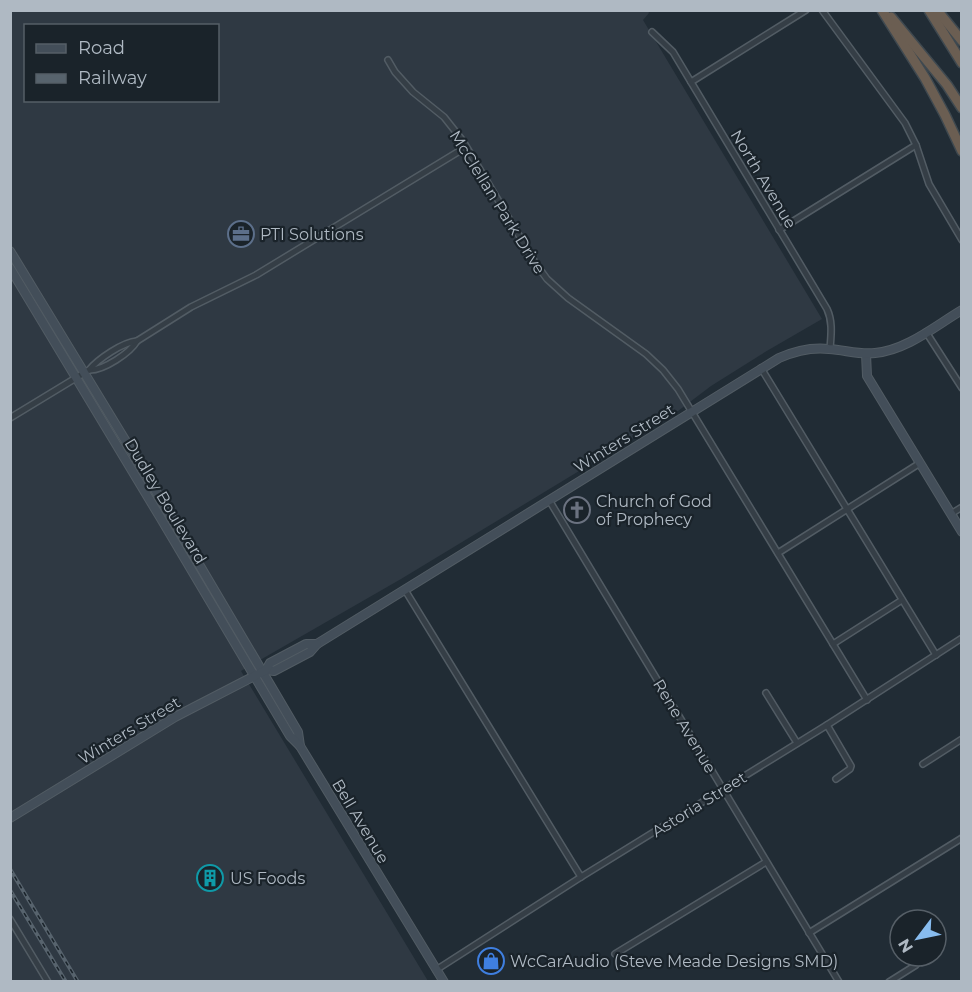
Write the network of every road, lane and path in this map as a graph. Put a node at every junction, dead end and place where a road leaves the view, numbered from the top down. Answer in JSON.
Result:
{"nodes":[{"id":1,"x":806,"y":10,"type":"edge"},
{"id":2,"x":822,"y":10,"type":"edge"},
{"id":3,"x":884,"y":10,"type":"edge"},
{"id":4,"x":929,"y":10,"type":"edge"},
{"id":5,"x":937,"y":10,"type":"edge"},
{"id":6,"x":945,"y":28,"type":"junction"},
{"id":7,"x":652,"y":32,"type":"dead end"},
{"id":8,"x":962,"y":41,"type":"edge"},
{"id":9,"x":908,"y":45,"type":"junction"},
{"id":10,"x":388,"y":60,"type":"dead end"},
{"id":11,"x":962,"y":63,"type":"edge"},
{"id":12,"x":691,"y":82,"type":"junction"},
{"id":13,"x":962,"y":108,"type":"edge"},
{"id":14,"x":915,"y":145,"type":"junction"},
{"id":15,"x":466,"y":147,"type":"junction"},
{"id":16,"x":962,"y":151,"type":"edge"},
{"id":17,"x":779,"y":230,"type":"junction"},
{"id":18,"x":962,"y":240,"type":"edge"},
{"id":19,"x":10,"y":251,"type":"edge"},
{"id":20,"x":10,"y":268,"type":"edge"},
{"id":21,"x":962,"y":310,"type":"edge"},
{"id":22,"x":926,"y":332,"type":"junction"},
{"id":23,"x":830,"y":349,"type":"junction"},
{"id":24,"x":866,"y":354,"type":"junction"},
{"id":25,"x":761,"y":368,"type":"junction"},
{"id":26,"x":87,"y":372,"type":"junction"},
{"id":27,"x":77,"y":378,"type":"junction"},
{"id":28,"x":962,"y":388,"type":"edge"},
{"id":29,"x":692,"y":412,"type":"junction"},
{"id":30,"x":10,"y":418,"type":"edge"},
{"id":31,"x":920,"y":463,"type":"junction"},
{"id":32,"x":549,"y":500,"type":"junction"},
{"id":33,"x":962,"y":507,"type":"edge"},
{"id":34,"x":847,"y":509,"type":"junction"},
{"id":35,"x":951,"y":514,"type":"junction"},
{"id":36,"x":962,"y":532,"type":"edge"},
{"id":37,"x":778,"y":553,"type":"junction"},
{"id":38,"x":405,"y":590,"type":"junction"},
{"id":39,"x":902,"y":600,"type":"junction"},
{"id":40,"x":962,"y":638,"type":"edge"},
{"id":41,"x":833,"y":644,"type":"junction"},
{"id":42,"x":936,"y":655,"type":"junction"},
{"id":43,"x":264,"y":671,"type":"junction"},
{"id":44,"x":254,"y":676,"type":"junction"},
{"id":45,"x":766,"y":693,"type":"dead end"},
{"id":46,"x":867,"y":700,"type":"junction"},
{"id":47,"x":827,"y":725,"type":"junction"},
{"id":48,"x":962,"y":739,"type":"edge"},
{"id":49,"x":797,"y":743,"type":"junction"},
{"id":50,"x":300,"y":746,"type":"junction"},
{"id":51,"x":923,"y":764,"type":"dead end"},
{"id":52,"x":836,"y":779,"type":"dead end"},
{"id":53,"x":723,"y":789,"type":"junction"},
{"id":54,"x":10,"y":818,"type":"edge"},
{"id":55,"x":962,"y":838,"type":"edge"},
{"id":56,"x":766,"y":862,"type":"junction"},
{"id":57,"x":581,"y":877,"type":"junction"},
{"id":58,"x":10,"y":919,"type":"edge"},
{"id":59,"x":809,"y":933,"type":"junction"},
{"id":60,"x":615,"y":954,"type":"dead end"},
{"id":61,"x":911,"y":968,"type":"edge"},
{"id":62,"x":436,"y":970,"type":"junction"},
{"id":63,"x":48,"y":981,"type":"edge"},
{"id":64,"x":444,"y":981,"type":"edge"},
{"id":65,"x":839,"y":981,"type":"edge"},
{"id":66,"x":889,"y":981,"type":"edge"}],
"edges":[{"from":1,"to":12,"type":"street"},
{"from":2,"to":14,"type":"street"},
{"from":3,"to":9,"type":"highway"},
{"from":4,"to":6,"type":"highway"},
{"from":5,"to":6,"type":"highway"},
{"from":6,"to":8,"type":"highway"},
{"from":6,"to":11,"type":"highway"},
{"from":7,"to":12,"type":"street","name":"North Avenue"},
{"from":9,"to":13,"type":"highway"},
{"from":9,"to":16,"type":"highway"},
{"from":10,"to":15,"type":"street","name":"McClellan Park Drive"},
{"from":12,"to":17,"type":"street","name":"North Avenue"},
{"from":14,"to":17,"type":"street"},
{"from":14,"to":18,"type":"street"},
{"from":15,"to":26,"type":"street"},
{"from":15,"to":29,"type":"street","name":"McClellan Park Drive"},
{"from":17,"to":23,"type":"street","name":"North Avenue"},
{"from":19,"to":26,"type":"main road","name":"Dudley Boulevard"},
{"from":20,"to":27,"type":"main road","name":"Dudley Boulevard"},
{"from":21,"to":22,"type":"main road","name":"Winters Street"},
{"from":22,"to":24,"type":"main road","name":"Winters Street"},
{"from":22,"to":28,"type":"street"},
{"from":23,"to":24,"type":"main road","name":"Winters Street"},
{"from":23,"to":25,"type":"main road","name":"Winters Street"},
{"from":24,"to":31,"type":"main road"},
{"from":25,"to":29,"type":"main road","name":"Winters Street"},
{"from":25,"to":34,"type":"street"},
{"from":26,"to":27,"type":"street"},
{"from":26,"to":43,"type":"main road","name":"Dudley Boulevard"},
{"from":27,"to":30,"type":"street"},
{"from":27,"to":44,"type":"main road","name":"Dudley Boulevard"},
{"from":29,"to":32,"type":"main road","name":"Winters Street"},
{"from":29,"to":37,"type":"street","name":"McClellan Park Drive"},
{"from":31,"to":34,"type":"street"},
{"from":31,"to":35,"type":"main road"},
{"from":32,"to":38,"type":"main road","name":"Winters Street"},
{"from":32,"to":53,"type":"street","name":"Rene Avenue"},
{"from":33,"to":35,"type":"street"},
{"from":34,"to":37,"type":"street"},
{"from":34,"to":39,"type":"street"},
{"from":35,"to":36,"type":"main road"},
{"from":37,"to":41,"type":"street","name":"McClellan Park Drive"},
{"from":38,"to":43,"type":"main road","name":"Winters Street"},
{"from":38,"to":57,"type":"street"},
{"from":39,"to":41,"type":"street"},
{"from":39,"to":42,"type":"street"},
{"from":40,"to":42,"type":"street","name":"Astoria Street"},
{"from":41,"to":46,"type":"street","name":"McClellan Park Drive"},
{"from":42,"to":46,"type":"street","name":"Astoria Street"},
{"from":43,"to":44,"type":"main road","name":"Winters Street"},
{"from":43,"to":50,"type":"main road","name":"Bell Avenue"},
{"from":44,"to":50,"type":"main road","name":"Dudley Boulevard"},
{"from":44,"to":54,"type":"main road","name":"Winters Street"},
{"from":45,"to":49,"type":"street"},
{"from":46,"to":47,"type":"street","name":"Astoria Street"},
{"from":47,"to":49,"type":"street","name":"Astoria Street"},
{"from":47,"to":52,"type":"street"},
{"from":48,"to":51,"type":"street"},
{"from":49,"to":53,"type":"street","name":"Astoria Street"},
{"from":50,"to":62,"type":"main road","name":"Bell Avenue"},
{"from":53,"to":56,"type":"street","name":"Rene Avenue"},
{"from":53,"to":57,"type":"street","name":"Astoria Street"},
{"from":55,"to":59,"type":"street"},
{"from":56,"to":59,"type":"street","name":"Rene Avenue"},
{"from":56,"to":60,"type":"street"},
{"from":57,"to":62,"type":"street","name":"Astoria Street"},
{"from":58,"to":63,"type":"street"},
{"from":59,"to":65,"type":"street","name":"Rene Avenue"},
{"from":61,"to":66,"type":"street"},
{"from":62,"to":64,"type":"main road","name":"Bell Avenue"}]}
